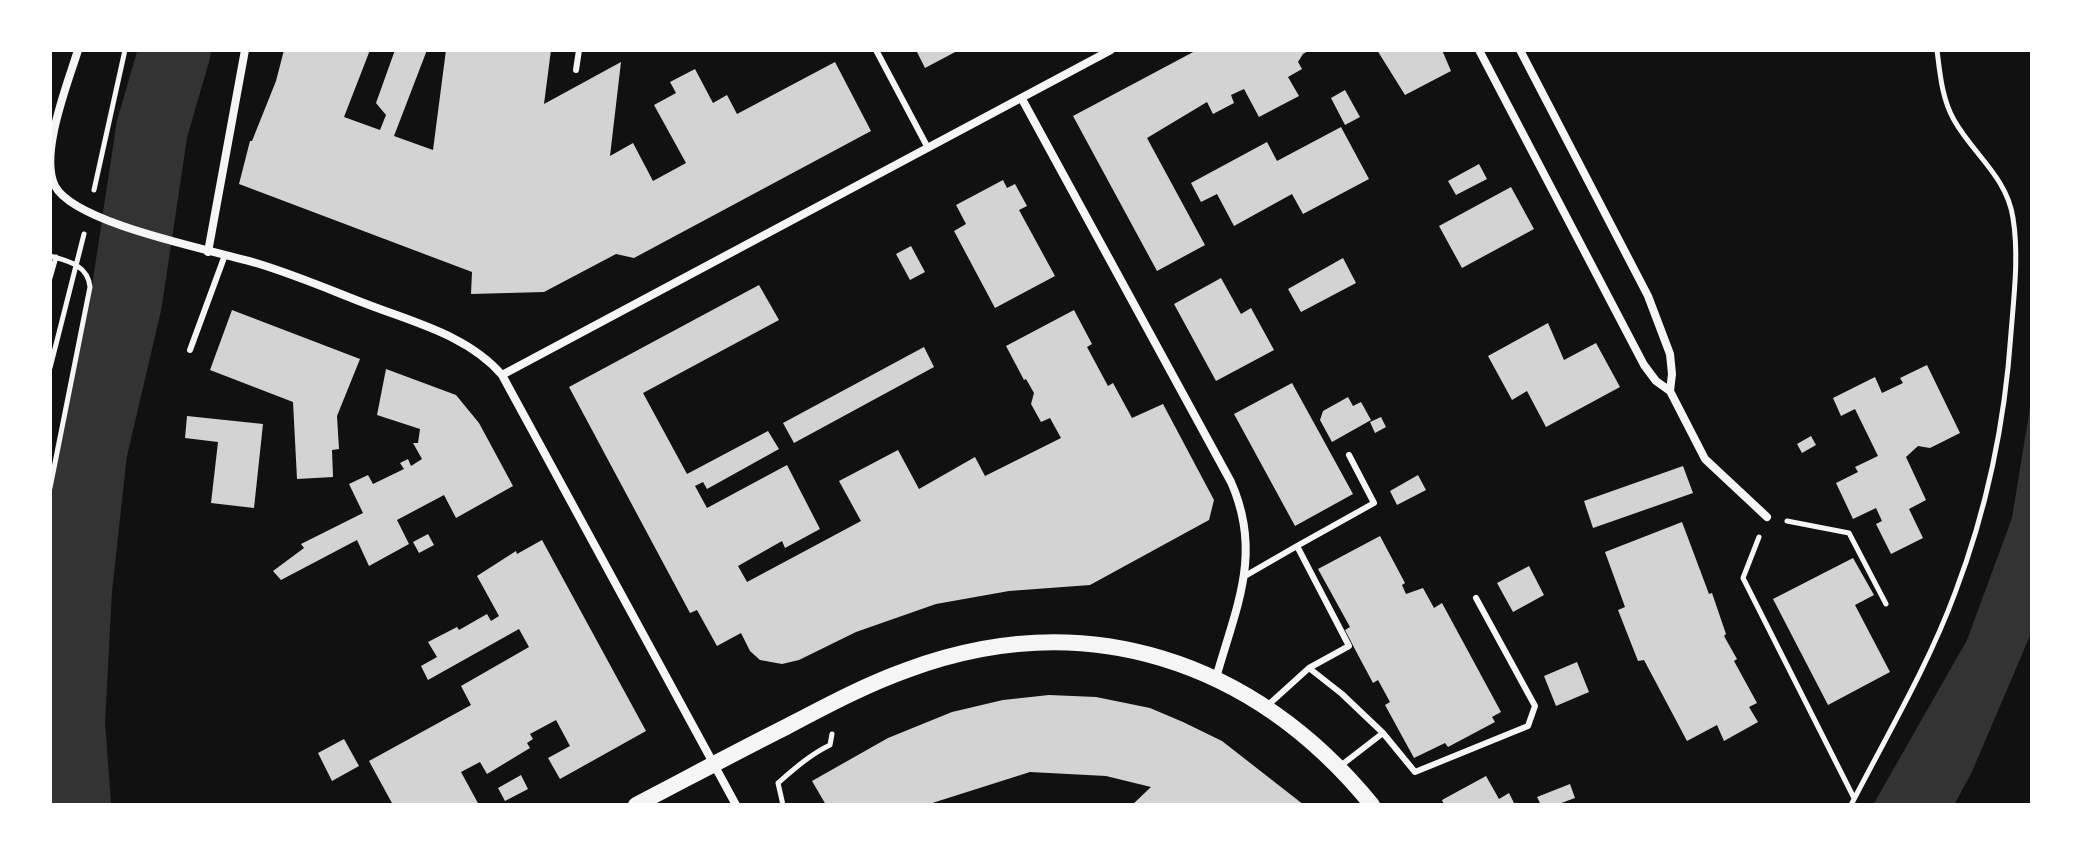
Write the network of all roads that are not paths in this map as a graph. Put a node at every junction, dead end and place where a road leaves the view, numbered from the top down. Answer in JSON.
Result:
{"nodes":[{"id":1,"x":78,"y":50,"type":"edge"},
{"id":2,"x":245,"y":50,"type":"edge"},
{"id":3,"x":579,"y":50,"type":"edge"},
{"id":4,"x":876,"y":50,"type":"edge"},
{"id":5,"x":1111,"y":50,"type":"edge"},
{"id":6,"x":1479,"y":50,"type":"edge"},
{"id":7,"x":1520,"y":50,"type":"edge"},
{"id":8,"x":576,"y":70,"type":"dead end"},
{"id":9,"x":1022,"y":99,"type":"junction"},
{"id":10,"x":928,"y":148,"type":"junction"},
{"id":11,"x":208,"y":252,"type":"junction"},
{"id":12,"x":225,"y":255,"type":"junction"},
{"id":13,"x":190,"y":350,"type":"dead end"},
{"id":14,"x":502,"y":375,"type":"junction"},
{"id":15,"x":1670,"y":391,"type":"junction"},
{"id":16,"x":1349,"y":455,"type":"dead end"},
{"id":17,"x":1767,"y":517,"type":"road end"},
{"id":18,"x":1297,"y":546,"type":"junction"},
{"id":19,"x":1245,"y":576,"type":"junction"},
{"id":20,"x":1476,"y":598,"type":"dead end"},
{"id":21,"x":1309,"y":668,"type":"junction"},
{"id":22,"x":1216,"y":678,"type":"junction"},
{"id":23,"x":1267,"y":706,"type":"junction"},
{"id":24,"x":1383,"y":733,"type":"junction"},
{"id":25,"x":714,"y":764,"type":"junction"},
{"id":26,"x":1339,"y":767,"type":"junction"},
{"id":27,"x":636,"y":805,"type":"edge"},
{"id":28,"x":736,"y":805,"type":"edge"},
{"id":29,"x":1372,"y":805,"type":"edge"}],
"edges":[{"from":1,"to":11,"type":"street"},
{"from":2,"to":11,"type":"street"},
{"from":3,"to":8,"type":"lane"},
{"from":4,"to":10,"type":"lane"},
{"from":5,"to":9,"type":"street"},
{"from":6,"to":15,"type":"street"},
{"from":7,"to":15,"type":"street"},
{"from":9,"to":10,"type":"street"},
{"from":9,"to":19,"type":"street"},
{"from":10,"to":14,"type":"street"},
{"from":11,"to":12,"type":"street"},
{"from":12,"to":13,"type":"lane"},
{"from":12,"to":14,"type":"street"},
{"from":14,"to":25,"type":"street"},
{"from":15,"to":17,"type":"street"},
{"from":16,"to":18,"type":"lane"},
{"from":18,"to":19,"type":"lane"},
{"from":18,"to":21,"type":"lane"},
{"from":19,"to":22,"type":"street"},
{"from":20,"to":24,"type":"lane"},
{"from":21,"to":23,"type":"lane"},
{"from":21,"to":24,"type":"lane"},
{"from":22,"to":23,"type":"main road"},
{"from":22,"to":25,"type":"main road"},
{"from":23,"to":26,"type":"main road"},
{"from":24,"to":26,"type":"lane"},
{"from":25,"to":27,"type":"main road"},
{"from":25,"to":28,"type":"street"},
{"from":26,"to":29,"type":"main road"}]}
